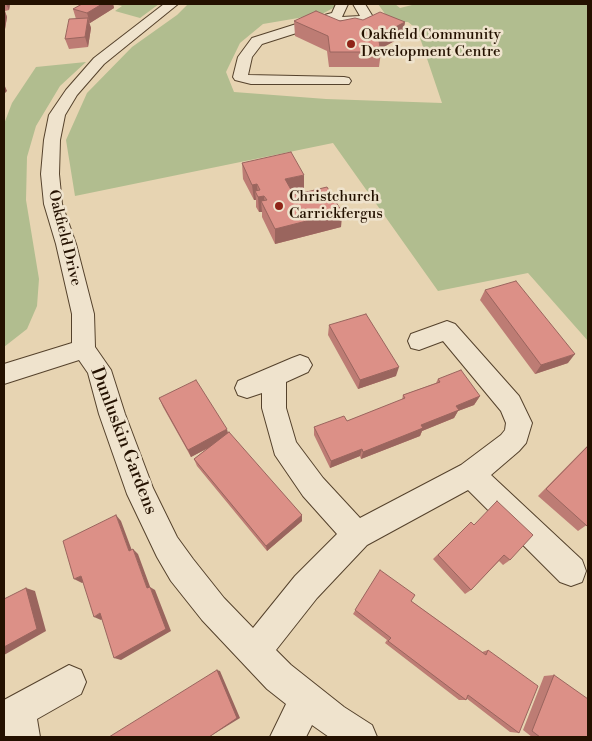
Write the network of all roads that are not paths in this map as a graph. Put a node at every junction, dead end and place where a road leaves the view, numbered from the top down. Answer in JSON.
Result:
{"nodes":[{"id":1,"x":172,"y":4,"type":"edge"},
{"id":2,"x":342,"y":4,"type":"edge"},
{"id":3,"x":359,"y":4,"type":"edge"},
{"id":4,"x":328,"y":19,"type":"junction"},
{"id":5,"x":344,"y":81,"type":"dead end"},
{"id":6,"x":419,"y":341,"type":"dead end"},
{"id":7,"x":84,"y":349,"type":"junction"},
{"id":8,"x":300,"y":365,"type":"dead end"},
{"id":9,"x":4,"y":374,"type":"edge"},
{"id":10,"x":274,"y":376,"type":"junction"},
{"id":11,"x":247,"y":388,"type":"dead end"},
{"id":12,"x":471,"y":474,"type":"junction"},
{"id":13,"x":357,"y":535,"type":"junction"},
{"id":14,"x":571,"y":571,"type":"dead end"},
{"id":15,"x":254,"y":652,"type":"junction"},
{"id":16,"x":69,"y":682,"type":"dead end"},
{"id":17,"x":306,"y":700,"type":"junction"},
{"id":18,"x":15,"y":723,"type":"edge"},
{"id":19,"x":287,"y":737,"type":"edge"},
{"id":20,"x":360,"y":737,"type":"edge"}],
"edges":[{"from":1,"to":7,"type":"street","name":"Oakfield Drive"},
{"from":2,"to":4,"type":"street"},
{"from":3,"to":4,"type":"street"},
{"from":4,"to":5,"type":"street"},
{"from":6,"to":12,"type":"street"},
{"from":7,"to":9,"type":"street"},
{"from":7,"to":15,"type":"street","name":"Dunluskin Gardens"},
{"from":8,"to":10,"type":"street"},
{"from":10,"to":11,"type":"street"},
{"from":10,"to":13,"type":"street"},
{"from":12,"to":13,"type":"street"},
{"from":12,"to":14,"type":"street"},
{"from":13,"to":15,"type":"street"},
{"from":15,"to":17,"type":"street","name":"Dunluskin Gardens"},
{"from":16,"to":18,"type":"street"},
{"from":17,"to":19,"type":"street"},
{"from":17,"to":20,"type":"street","name":"Dunluskin Gardens"}]}
